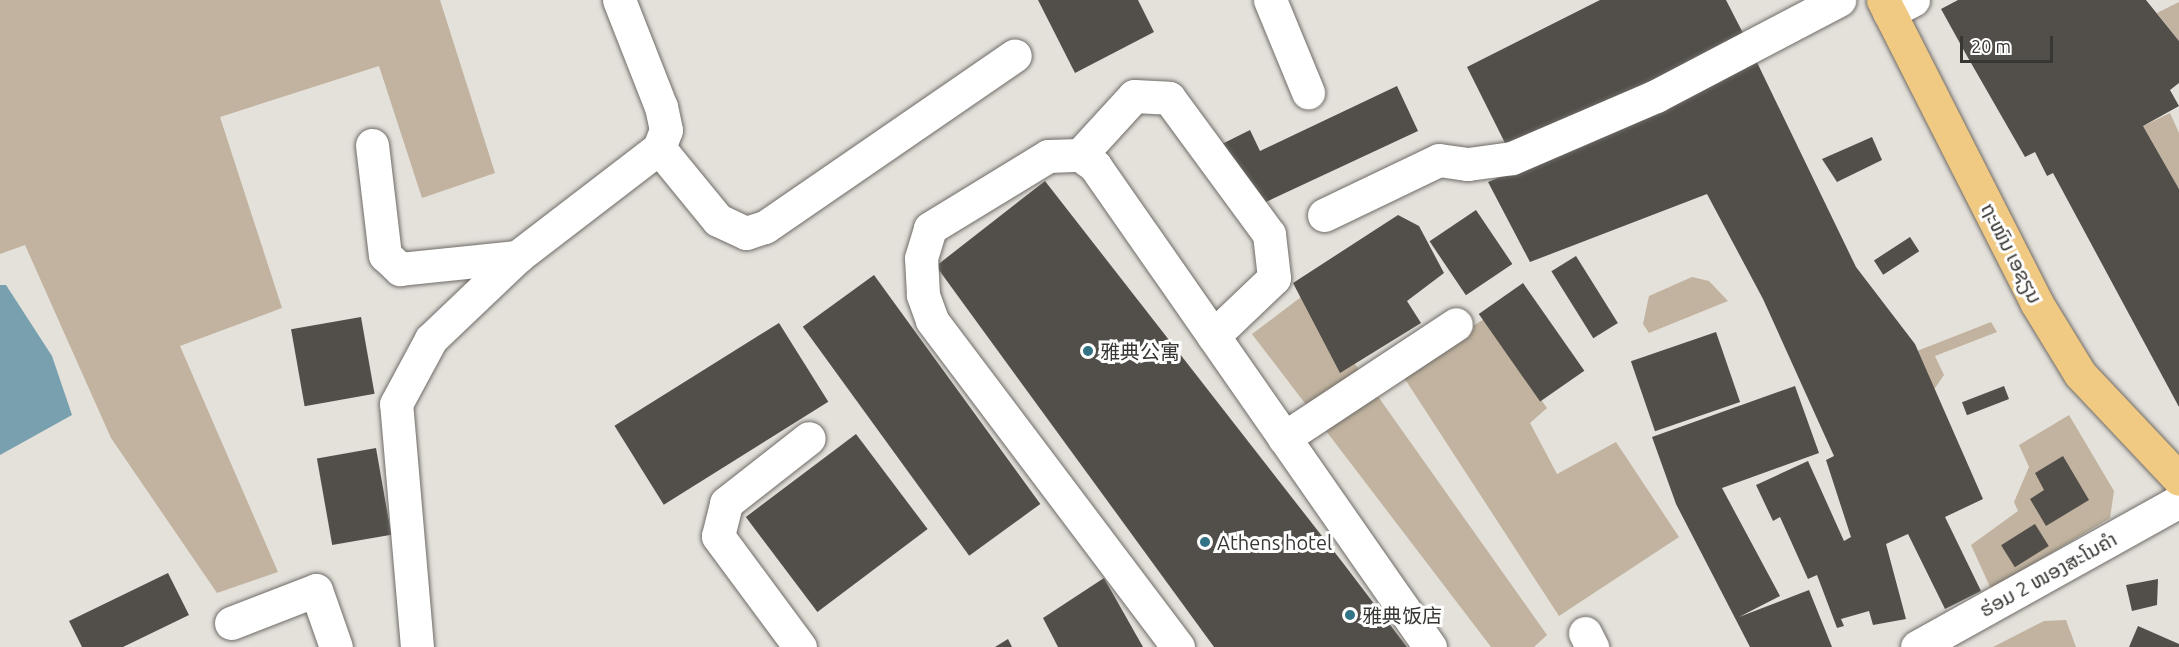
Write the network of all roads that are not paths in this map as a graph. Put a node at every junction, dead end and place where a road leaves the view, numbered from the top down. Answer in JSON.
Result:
{"nodes":[{"id":1,"x":619,"y":0,"type":"edge"},
{"id":2,"x":1270,"y":0,"type":"edge"},
{"id":3,"x":1839,"y":0,"type":"edge"},
{"id":4,"x":1895,"y":4,"type":"edge"},
{"id":5,"x":1015,"y":55,"type":"dead end"},
{"id":6,"x":1308,"y":92,"type":"dead end"},
{"id":7,"x":372,"y":144,"type":"dead end"},
{"id":8,"x":659,"y":148,"type":"junction"},
{"id":9,"x":1080,"y":155,"type":"junction"},
{"id":10,"x":1324,"y":215,"type":"dead end"},
{"id":11,"x":517,"y":257,"type":"junction"},
{"id":12,"x":1456,"y":324,"type":"dead end"},
{"id":13,"x":1213,"y":336,"type":"junction"},
{"id":14,"x":809,"y":438,"type":"dead end"},
{"id":15,"x":1284,"y":438,"type":"junction"},
{"id":16,"x":2179,"y":479,"type":"edge"},
{"id":17,"x":2179,"y":501,"type":"edge"},
{"id":18,"x":231,"y":623,"type":"dead end"},
{"id":19,"x":336,"y":647,"type":"edge"},
{"id":20,"x":417,"y":647,"type":"edge"},
{"id":21,"x":800,"y":647,"type":"edge"},
{"id":22,"x":1178,"y":647,"type":"edge"},
{"id":23,"x":1430,"y":647,"type":"edge"},
{"id":24,"x":1917,"y":647,"type":"edge"}],
"edges":[{"from":1,"to":8,"type":"street"},
{"from":2,"to":6,"type":"street"},
{"from":3,"to":10,"type":"street"},
{"from":4,"to":16,"type":"main road","name":"ຖະໜົນ ເອຊຽນ"},
{"from":5,"to":8,"type":"street"},
{"from":7,"to":11,"type":"street"},
{"from":8,"to":11,"type":"street"},
{"from":9,"to":13,"type":"street"},
{"from":9,"to":13,"type":"street"},
{"from":9,"to":22,"type":"street"},
{"from":11,"to":20,"type":"street"},
{"from":12,"to":15,"type":"street"},
{"from":13,"to":15,"type":"street"},
{"from":14,"to":21,"type":"street"},
{"from":15,"to":23,"type":"street"},
{"from":17,"to":24,"type":"street","name":"ຮ່ອມ 2 ໜອງສະໂນຄໍາ"},
{"from":18,"to":19,"type":"street"}]}
